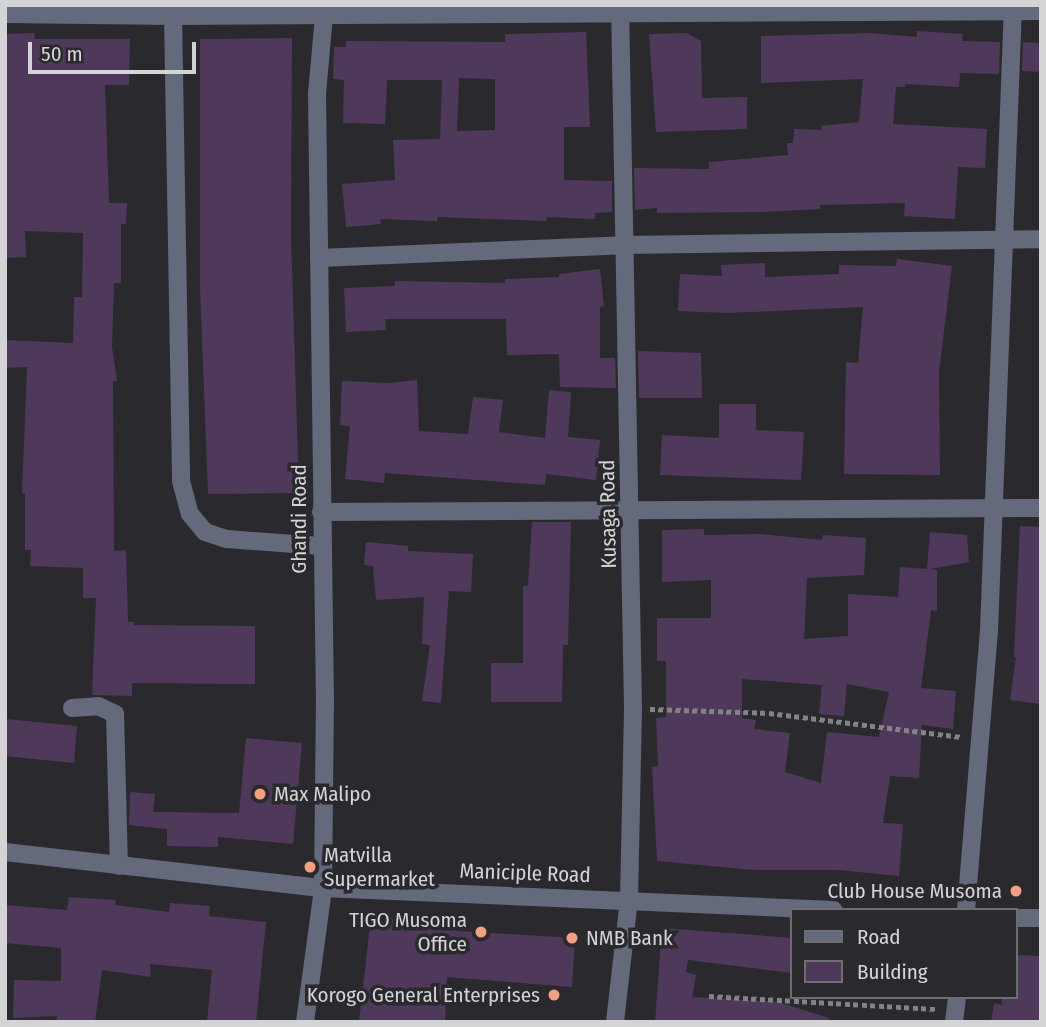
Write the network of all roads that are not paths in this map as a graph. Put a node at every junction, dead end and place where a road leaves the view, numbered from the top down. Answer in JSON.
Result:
{"nodes":[{"id":1,"x":620,"y":8,"type":"edge"},
{"id":2,"x":1013,"y":8,"type":"edge"},
{"id":3,"x":324,"y":10,"type":"edge"},
{"id":4,"x":1041,"y":11,"type":"edge"},
{"id":5,"x":5,"y":14,"type":"edge"},
{"id":6,"x":173,"y":16,"type":"junction"},
{"id":7,"x":1041,"y":239,"type":"edge"},
{"id":8,"x":1004,"y":240,"type":"junction"},
{"id":9,"x":624,"y":245,"type":"junction"},
{"id":10,"x":319,"y":258,"type":"junction"},
{"id":11,"x":630,"y":508,"type":"junction"},
{"id":12,"x":995,"y":508,"type":"junction"},
{"id":13,"x":1041,"y":508,"type":"edge"},
{"id":14,"x":321,"y":512,"type":"junction"},
{"id":15,"x":321,"y":546,"type":"junction"},
{"id":16,"x":72,"y":708,"type":"dead end"},
{"id":17,"x":5,"y":852,"type":"edge"},
{"id":18,"x":119,"y":866,"type":"junction"},
{"id":19,"x":323,"y":888,"type":"junction"},
{"id":20,"x":629,"y":900,"type":"junction"},
{"id":21,"x":793,"y":908,"type":"edge"},
{"id":22,"x":966,"y":908,"type":"edge"},
{"id":23,"x":1018,"y":918,"type":"edge"},
{"id":24,"x":1041,"y":918,"type":"edge"},
{"id":25,"x":305,"y":1022,"type":"edge"},
{"id":26,"x":615,"y":1022,"type":"edge"}],
"edges":[{"from":1,"to":2,"type":"street"},
{"from":1,"to":3,"type":"street"},
{"from":1,"to":9,"type":"street","name":"Kusaga Road"},
{"from":2,"to":4,"type":"street"},
{"from":2,"to":8,"type":"street"},
{"from":3,"to":6,"type":"street"},
{"from":3,"to":10,"type":"street","name":"Ghandi Road"},
{"from":5,"to":6,"type":"street"},
{"from":6,"to":15,"type":"street"},
{"from":7,"to":8,"type":"street"},
{"from":8,"to":9,"type":"street"},
{"from":8,"to":12,"type":"street"},
{"from":9,"to":10,"type":"street"},
{"from":9,"to":11,"type":"street","name":"Kusaga Road"},
{"from":10,"to":14,"type":"street","name":"Ghandi Road"},
{"from":11,"to":12,"type":"street"},
{"from":11,"to":14,"type":"street"},
{"from":11,"to":20,"type":"street","name":"Kusaga Road"},
{"from":12,"to":13,"type":"street"},
{"from":12,"to":22,"type":"street"},
{"from":14,"to":15,"type":"street","name":"Ghandi Road"},
{"from":15,"to":19,"type":"street","name":"Ghandi Road"},
{"from":16,"to":18,"type":"street"},
{"from":17,"to":18,"type":"street","name":"Maniciple Road"},
{"from":18,"to":19,"type":"street","name":"Maniciple Road"},
{"from":19,"to":20,"type":"street","name":"Maniciple Road"},
{"from":19,"to":25,"type":"street","name":"Ghandi Road"},
{"from":20,"to":21,"type":"street","name":"Maniciple Road"},
{"from":20,"to":26,"type":"street","name":"Kusaga Road"},
{"from":23,"to":24,"type":"street"}]}
